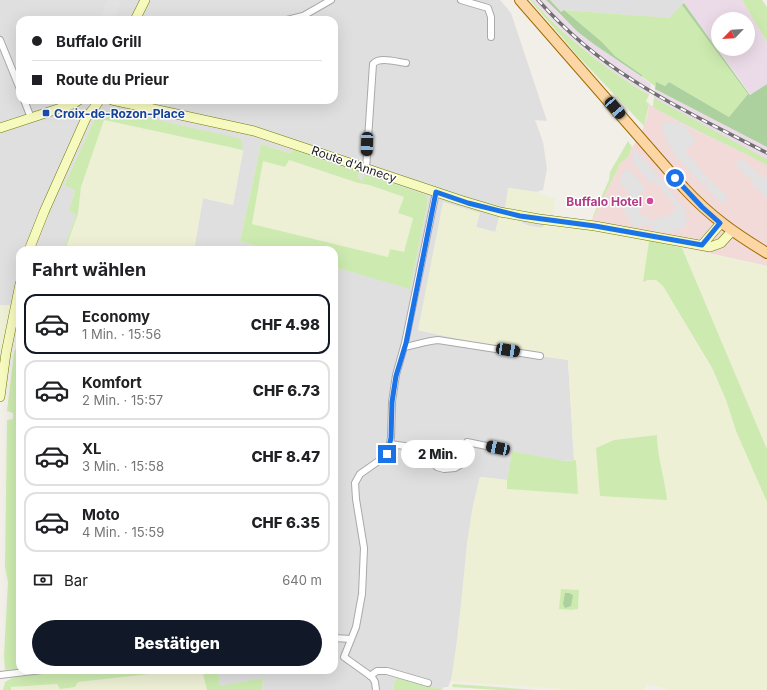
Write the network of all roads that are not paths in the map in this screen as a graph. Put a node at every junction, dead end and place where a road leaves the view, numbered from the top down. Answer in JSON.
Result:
{"nodes":[{"id":1,"x":145,"y":0,"type":"edge"},
{"id":2,"x":331,"y":0,"type":"edge"},
{"id":3,"x":461,"y":0,"type":"edge"},
{"id":4,"x":520,"y":0,"type":"edge"},
{"id":5,"x":137,"y":16,"type":"edge"},
{"id":6,"x":299,"y":16,"type":"edge"},
{"id":7,"x":491,"y":37,"type":"dead end"},
{"id":8,"x":0,"y":40,"type":"edge"},
{"id":9,"x":406,"y":63,"type":"dead end"},
{"id":10,"x":16,"y":79,"type":"edge"},
{"id":11,"x":26,"y":104,"type":"edge"},
{"id":12,"x":83,"y":104,"type":"edge"},
{"id":13,"x":87,"y":104,"type":"edge"},
{"id":14,"x":130,"y":104,"type":"edge"},
{"id":15,"x":31,"y":118,"type":"junction"},
{"id":16,"x":0,"y":128,"type":"edge"},
{"id":17,"x":366,"y":169,"type":"junction"},
{"id":18,"x":436,"y":192,"type":"junction"},
{"id":19,"x":720,"y":223,"type":"junction"},
{"id":20,"x":732,"y":231,"type":"junction"},
{"id":21,"x":702,"y":245,"type":"junction"},
{"id":22,"x":31,"y":246,"type":"edge"},
{"id":23,"x":767,"y":253,"type":"edge"},
{"id":24,"x":16,"y":304,"type":"edge"},
{"id":25,"x":404,"y":346,"type":"junction"},
{"id":26,"x":540,"y":356,"type":"dead end"},
{"id":27,"x":0,"y":397,"type":"edge"},
{"id":28,"x":390,"y":444,"type":"junction"},
{"id":29,"x":501,"y":449,"type":"dead end"},
{"id":30,"x":338,"y":638,"type":"edge"},
{"id":31,"x":351,"y":639,"type":"junction"},
{"id":32,"x":16,"y":673,"type":"edge"},
{"id":33,"x":0,"y":675,"type":"edge"},
{"id":34,"x":370,"y":676,"type":"junction"},
{"id":35,"x":428,"y":683,"type":"dead end"},
{"id":36,"x":376,"y":689,"type":"edge"}],
"edges":[{"from":1,"to":5,"type":"street"},
{"from":2,"to":6,"type":"street"},
{"from":3,"to":7,"type":"street"},
{"from":4,"to":19,"type":"main road"},
{"from":8,"to":10,"type":"street"},
{"from":9,"to":17,"type":"street"},
{"from":11,"to":15,"type":"street"},
{"from":12,"to":15,"type":"street","name":"Route d'Annecy"},
{"from":13,"to":22,"type":"street"},
{"from":14,"to":17,"type":"street","name":"Route d'Annecy"},
{"from":15,"to":16,"type":"street","name":"Route d'Annecy"},
{"from":17,"to":18,"type":"street","name":"Route d'Annecy"},
{"from":18,"to":21,"type":"street","name":"Route d'Annecy"},
{"from":18,"to":25,"type":"street"},
{"from":19,"to":20,"type":"main road"},
{"from":19,"to":21,"type":"street"},
{"from":20,"to":21,"type":"street","name":"Route d'Annecy"},
{"from":20,"to":23,"type":"main road"},
{"from":24,"to":27,"type":"street"},
{"from":25,"to":26,"type":"street"},
{"from":25,"to":28,"type":"street"},
{"from":28,"to":29,"type":"street"},
{"from":28,"to":31,"type":"street"},
{"from":30,"to":31,"type":"street"},
{"from":31,"to":34,"type":"street"},
{"from":32,"to":33,"type":"street"},
{"from":34,"to":35,"type":"street"},
{"from":34,"to":36,"type":"street"}]}
